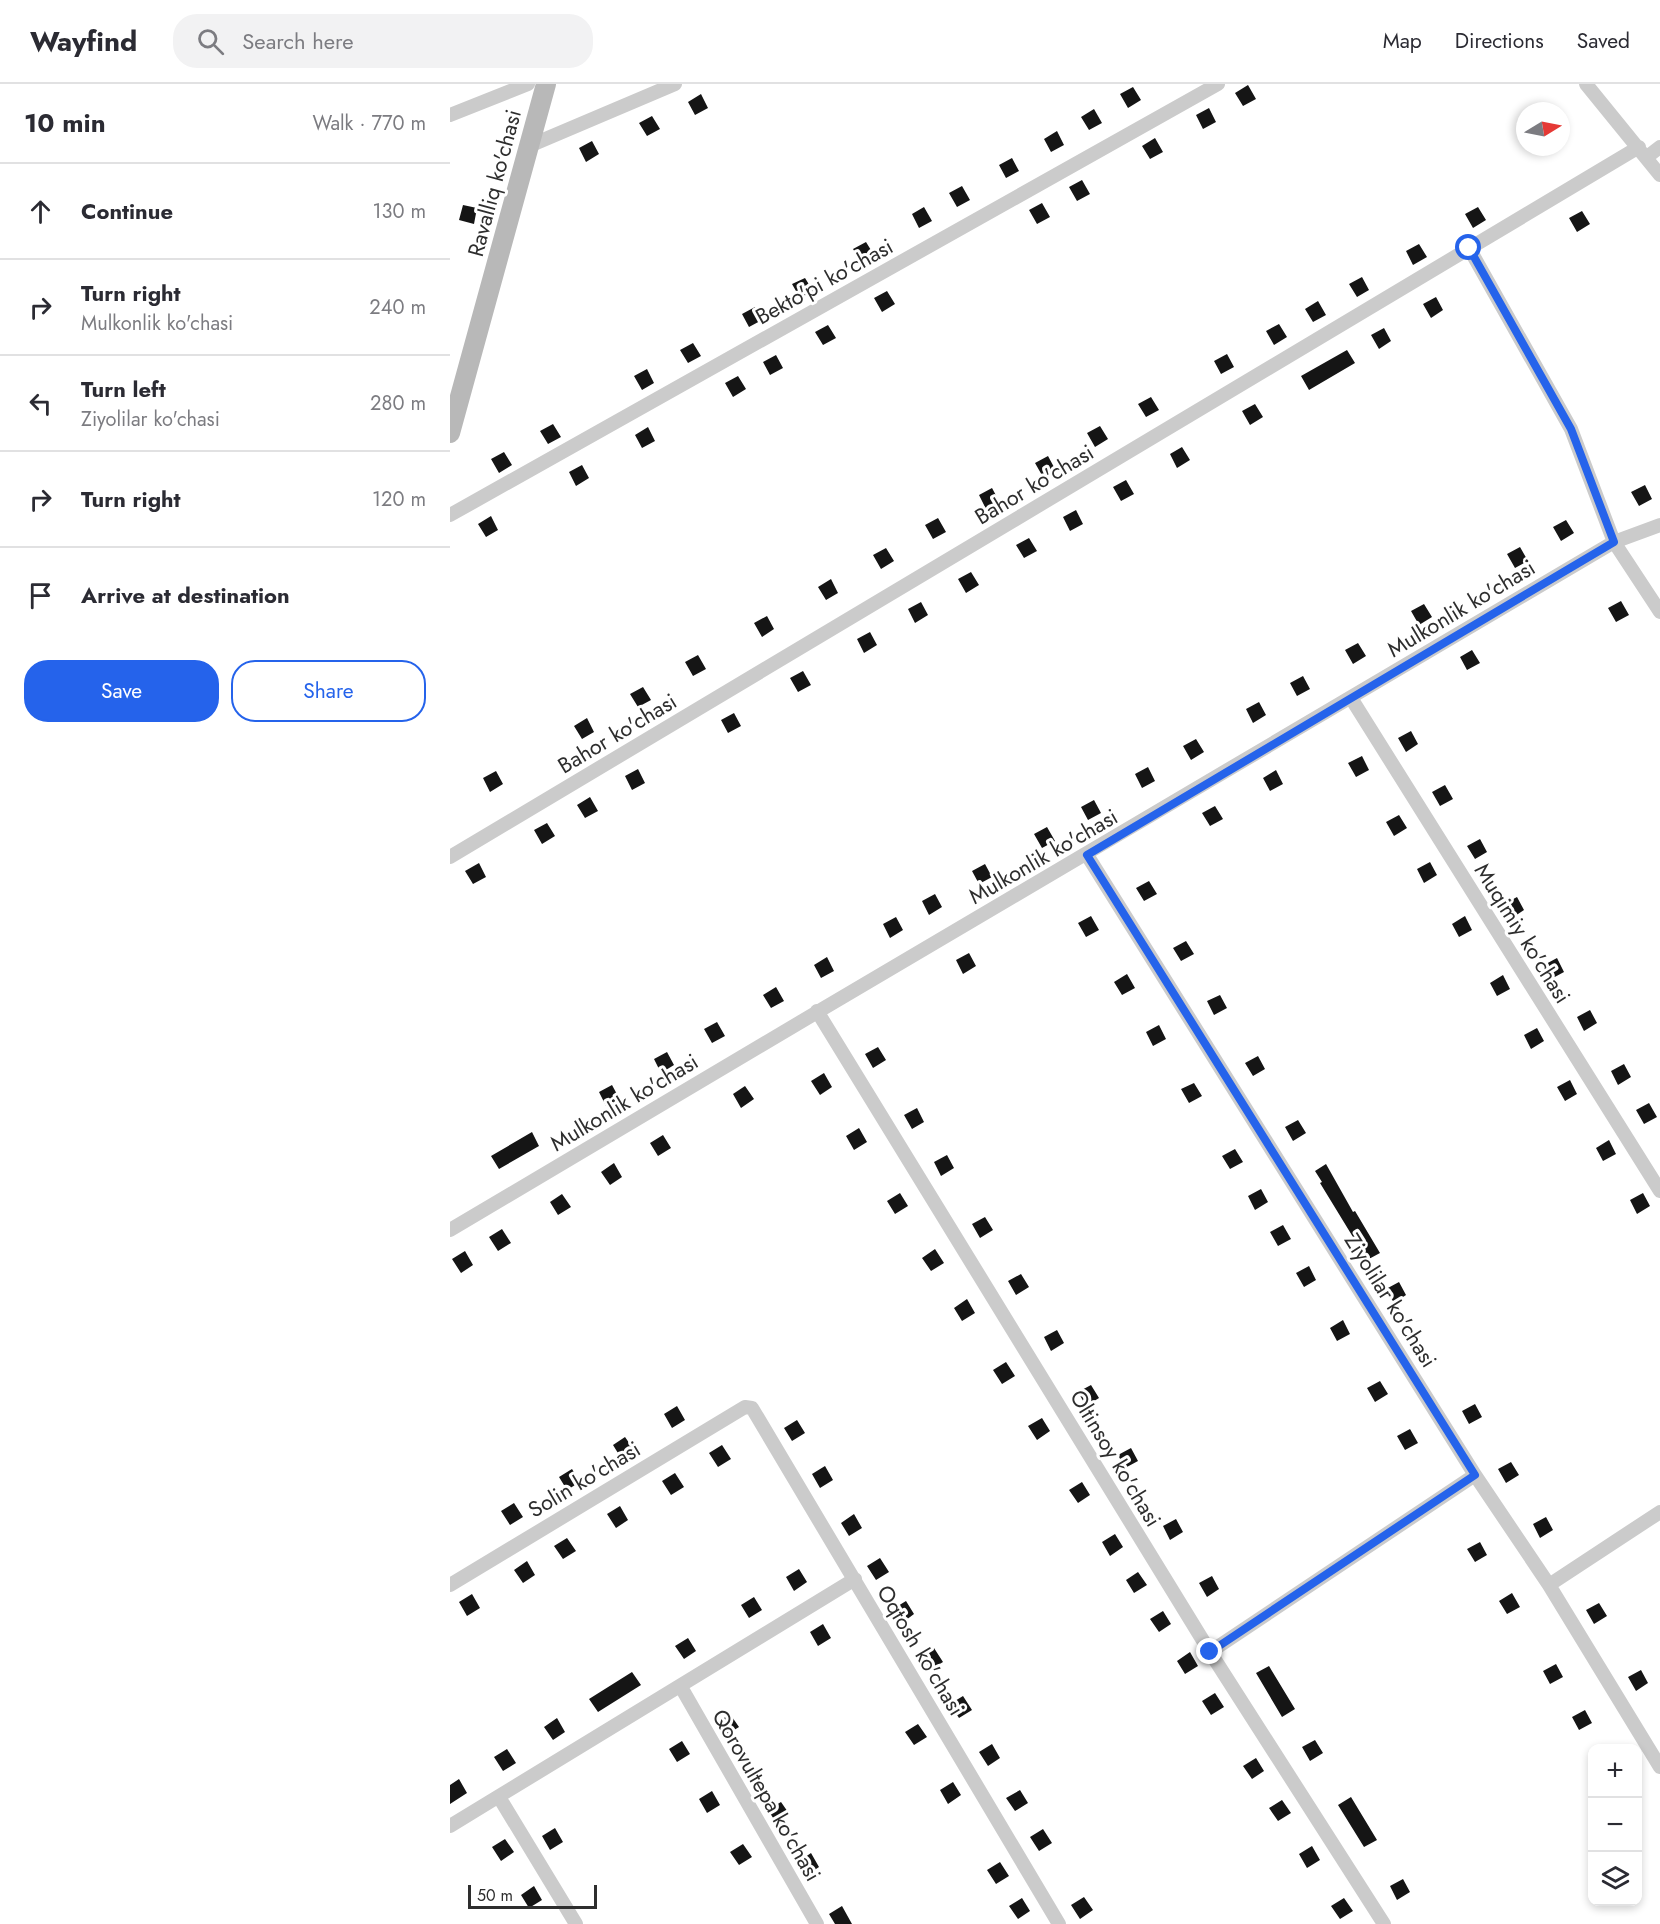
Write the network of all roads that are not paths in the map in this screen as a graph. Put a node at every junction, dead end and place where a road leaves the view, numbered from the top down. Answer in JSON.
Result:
{"nodes":[{"id":1,"x":528,"y":84,"type":"edge"},
{"id":2,"x":546,"y":84,"type":"edge"},
{"id":3,"x":675,"y":84,"type":"edge"},
{"id":4,"x":1218,"y":84,"type":"edge"},
{"id":5,"x":1586,"y":84,"type":"edge"},
{"id":6,"x":1197,"y":89,"type":"edge"},
{"id":7,"x":450,"y":115,"type":"edge"},
{"id":8,"x":529,"y":146,"type":"junction"},
{"id":9,"x":1660,"y":147,"type":"edge"},
{"id":10,"x":1643,"y":152,"type":"junction"},
{"id":11,"x":1660,"y":175,"type":"edge"},
{"id":12,"x":1469,"y":248,"type":"junction"},
{"id":13,"x":450,"y":433,"type":"edge"},
{"id":14,"x":450,"y":515,"type":"edge"},
{"id":15,"x":1660,"y":525,"type":"edge"},
{"id":16,"x":1614,"y":542,"type":"junction"},
{"id":17,"x":1660,"y":612,"type":"edge"},
{"id":18,"x":1351,"y":698,"type":"junction"},
{"id":19,"x":1087,"y":855,"type":"junction"},
{"id":20,"x":450,"y":857,"type":"edge"},
{"id":21,"x":817,"y":1011,"type":"junction"},
{"id":22,"x":1660,"y":1191,"type":"edge"},
{"id":23,"x":450,"y":1230,"type":"edge"},
{"id":24,"x":740,"y":1410,"type":"joint"},
{"id":25,"x":1475,"y":1475,"type":"junction"},
{"id":26,"x":1660,"y":1512,"type":"edge"},
{"id":27,"x":855,"y":1579,"type":"junction"},
{"id":28,"x":450,"y":1585,"type":"edge"},
{"id":29,"x":1549,"y":1585,"type":"junction"},
{"id":30,"x":1210,"y":1652,"type":"junction"},
{"id":31,"x":681,"y":1687,"type":"junction"},
{"id":32,"x":1660,"y":1767,"type":"edge"},
{"id":33,"x":499,"y":1797,"type":"junction"},
{"id":34,"x":450,"y":1826,"type":"edge"},
{"id":35,"x":576,"y":1924,"type":"edge"},
{"id":36,"x":817,"y":1924,"type":"edge"},
{"id":37,"x":1059,"y":1924,"type":"edge"},
{"id":38,"x":1384,"y":1924,"type":"edge"}],
"edges":[{"from":1,"to":7,"type":"street"},
{"from":2,"to":8,"type":"street","name":"Ravalliq ko'chasi"},
{"from":3,"to":8,"type":"street"},
{"from":4,"to":6,"type":"street","name":"Bekto'pi ko'chasi"},
{"from":5,"to":10,"type":"street"},
{"from":6,"to":14,"type":"street","name":"Bekto'pi ko'chasi"},
{"from":8,"to":13,"type":"street","name":"Ravalliq ko'chasi"},
{"from":9,"to":10,"type":"street","name":"Bahor ko'chasi"},
{"from":10,"to":11,"type":"street"},
{"from":10,"to":12,"type":"street","name":"Bahor ko'chasi"},
{"from":12,"to":16,"type":"street"},
{"from":12,"to":20,"type":"street","name":"Bahor ko'chasi"},
{"from":15,"to":16,"type":"street","name":"Mulkonlik ko'chasi"},
{"from":16,"to":17,"type":"street"},
{"from":16,"to":18,"type":"street","name":"Mulkonlik ko'chasi"},
{"from":18,"to":19,"type":"street","name":"Mulkonlik ko'chasi"},
{"from":18,"to":22,"type":"street","name":"Muqimiy ko'chasi"},
{"from":19,"to":21,"type":"street","name":"Mulkonlik ko'chasi"},
{"from":19,"to":25,"type":"street","name":"Ziyolilar ko'chasi"},
{"from":21,"to":23,"type":"street","name":"Mulkonlik ko'chasi"},
{"from":21,"to":30,"type":"street","name":"Oltinsoy ko'chasi"},
{"from":24,"to":27,"type":"street","name":"Oqtosh ko'chasi"},
{"from":24,"to":28,"type":"street","name":"Solin ko'chasi"},
{"from":25,"to":29,"type":"street","name":"Ziyolilar ko'chasi"},
{"from":25,"to":30,"type":"street"},
{"from":26,"to":29,"type":"street"},
{"from":27,"to":31,"type":"street"},
{"from":27,"to":37,"type":"street","name":"Oqtosh ko'chasi"},
{"from":29,"to":32,"type":"street","name":"Ziyolilar ko'chasi"},
{"from":30,"to":38,"type":"street","name":"Oltinsoy ko'chasi"},
{"from":31,"to":33,"type":"street"},
{"from":31,"to":36,"type":"street","name":"Qorovultepa ko'chasi"},
{"from":33,"to":34,"type":"street"},
{"from":33,"to":35,"type":"street"}]}
